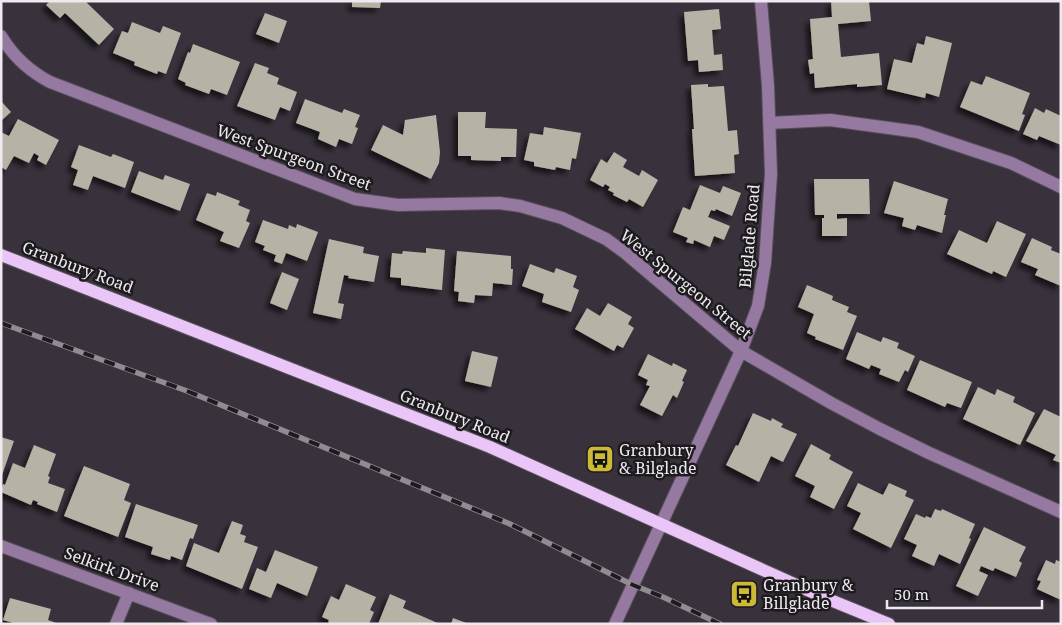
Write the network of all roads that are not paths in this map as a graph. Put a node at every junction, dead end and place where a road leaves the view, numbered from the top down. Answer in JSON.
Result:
{"nodes":[{"id":1,"x":761,"y":1,"type":"edge"},
{"id":2,"x":1,"y":36,"type":"edge"},
{"id":3,"x":769,"y":123,"type":"junction"},
{"id":4,"x":1061,"y":187,"type":"edge"},
{"id":5,"x":1,"y":255,"type":"edge"},
{"id":6,"x":741,"y":351,"type":"junction"},
{"id":7,"x":1061,"y":512,"type":"edge"},
{"id":8,"x":661,"y":524,"type":"junction"},
{"id":9,"x":1,"y":546,"type":"edge"},
{"id":10,"x":130,"y":593,"type":"junction"},
{"id":11,"x":116,"y":624,"type":"edge"},
{"id":12,"x":210,"y":624,"type":"edge"},
{"id":13,"x":615,"y":624,"type":"edge"},
{"id":14,"x":889,"y":624,"type":"edge"}],
"edges":[{"from":1,"to":3,"type":"street","name":"Bilglade Road"},
{"from":2,"to":6,"type":"street","name":"West Spurgeon Street"},
{"from":3,"to":4,"type":"street"},
{"from":3,"to":6,"type":"street","name":"Bilglade Road"},
{"from":5,"to":8,"type":"main road","name":"Granbury Road"},
{"from":6,"to":7,"type":"street","name":"West Spurgeon Street"},
{"from":6,"to":8,"type":"street","name":"Bilglade Road"},
{"from":8,"to":13,"type":"street","name":"Bilglade Road"},
{"from":8,"to":14,"type":"main road","name":"Granbury Road"},
{"from":9,"to":10,"type":"street","name":"Selkirk Drive"},
{"from":10,"to":11,"type":"street"},
{"from":10,"to":12,"type":"street","name":"Selkirk Drive"}]}
